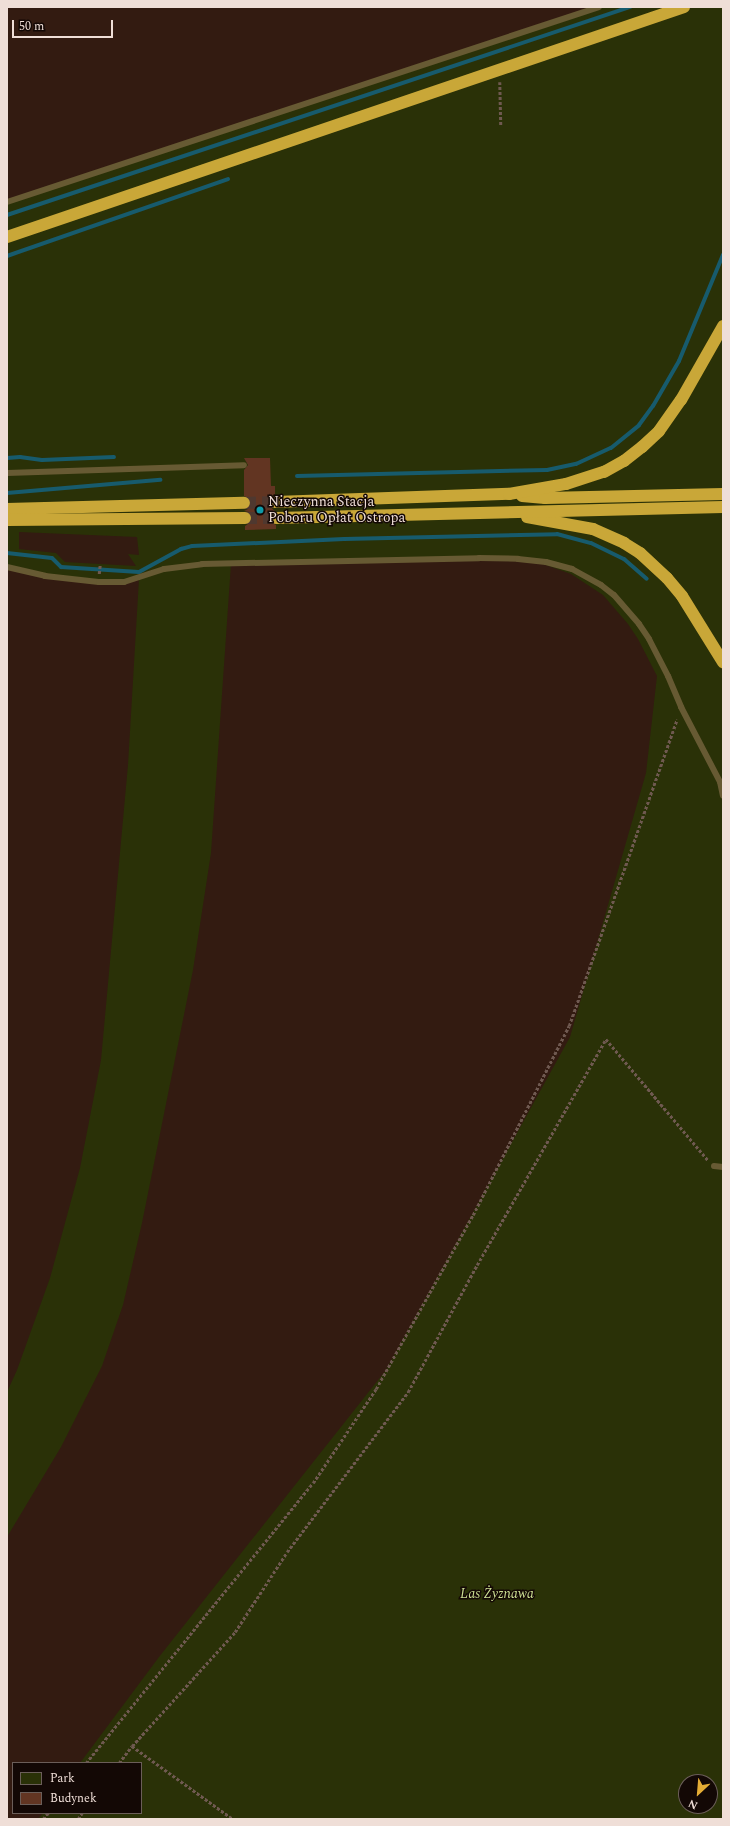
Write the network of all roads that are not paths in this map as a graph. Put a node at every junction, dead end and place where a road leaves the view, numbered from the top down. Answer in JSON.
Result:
{"nodes":[{"id":1,"x":599,"y":7,"type":"edge"},
{"id":2,"x":684,"y":7,"type":"edge"},
{"id":3,"x":7,"y":202,"type":"edge"},
{"id":4,"x":7,"y":237,"type":"edge"},
{"id":5,"x":723,"y":326,"type":"edge"},
{"id":6,"x":244,"y":465,"type":"dead end"},
{"id":7,"x":7,"y":472,"type":"edge"},
{"id":8,"x":509,"y":494,"type":"junction"},
{"id":9,"x":723,"y":494,"type":"edge"},
{"id":10,"x":275,"y":502,"type":"tunnel mouth"},
{"id":11,"x":244,"y":503,"type":"tunnel mouth"},
{"id":12,"x":723,"y":507,"type":"edge"},
{"id":13,"x":7,"y":509,"type":"edge"},
{"id":14,"x":498,"y":513,"type":"junction"},
{"id":15,"x":244,"y":518,"type":"tunnel mouth"},
{"id":16,"x":276,"y":518,"type":"tunnel mouth"},
{"id":17,"x":7,"y":520,"type":"edge"},
{"id":18,"x":7,"y":567,"type":"edge"},
{"id":19,"x":723,"y":662,"type":"edge"},
{"id":20,"x":723,"y":796,"type":"edge"},
{"id":21,"x":714,"y":1166,"type":"road end"},
{"id":22,"x":723,"y":1167,"type":"edge"}],
"edges":[{"from":1,"to":3,"type":"lane"},
{"from":2,"to":4,"type":"highway"},
{"from":5,"to":8,"type":"highway"},
{"from":6,"to":7,"type":"lane"},
{"from":8,"to":9,"type":"highway"},
{"from":8,"to":10,"type":"highway"},
{"from":11,"to":13,"type":"highway"},
{"from":12,"to":14,"type":"highway"},
{"from":14,"to":16,"type":"highway"},
{"from":14,"to":19,"type":"highway"},
{"from":15,"to":17,"type":"highway"},
{"from":18,"to":20,"type":"lane"},
{"from":21,"to":22,"type":"lane"}]}
